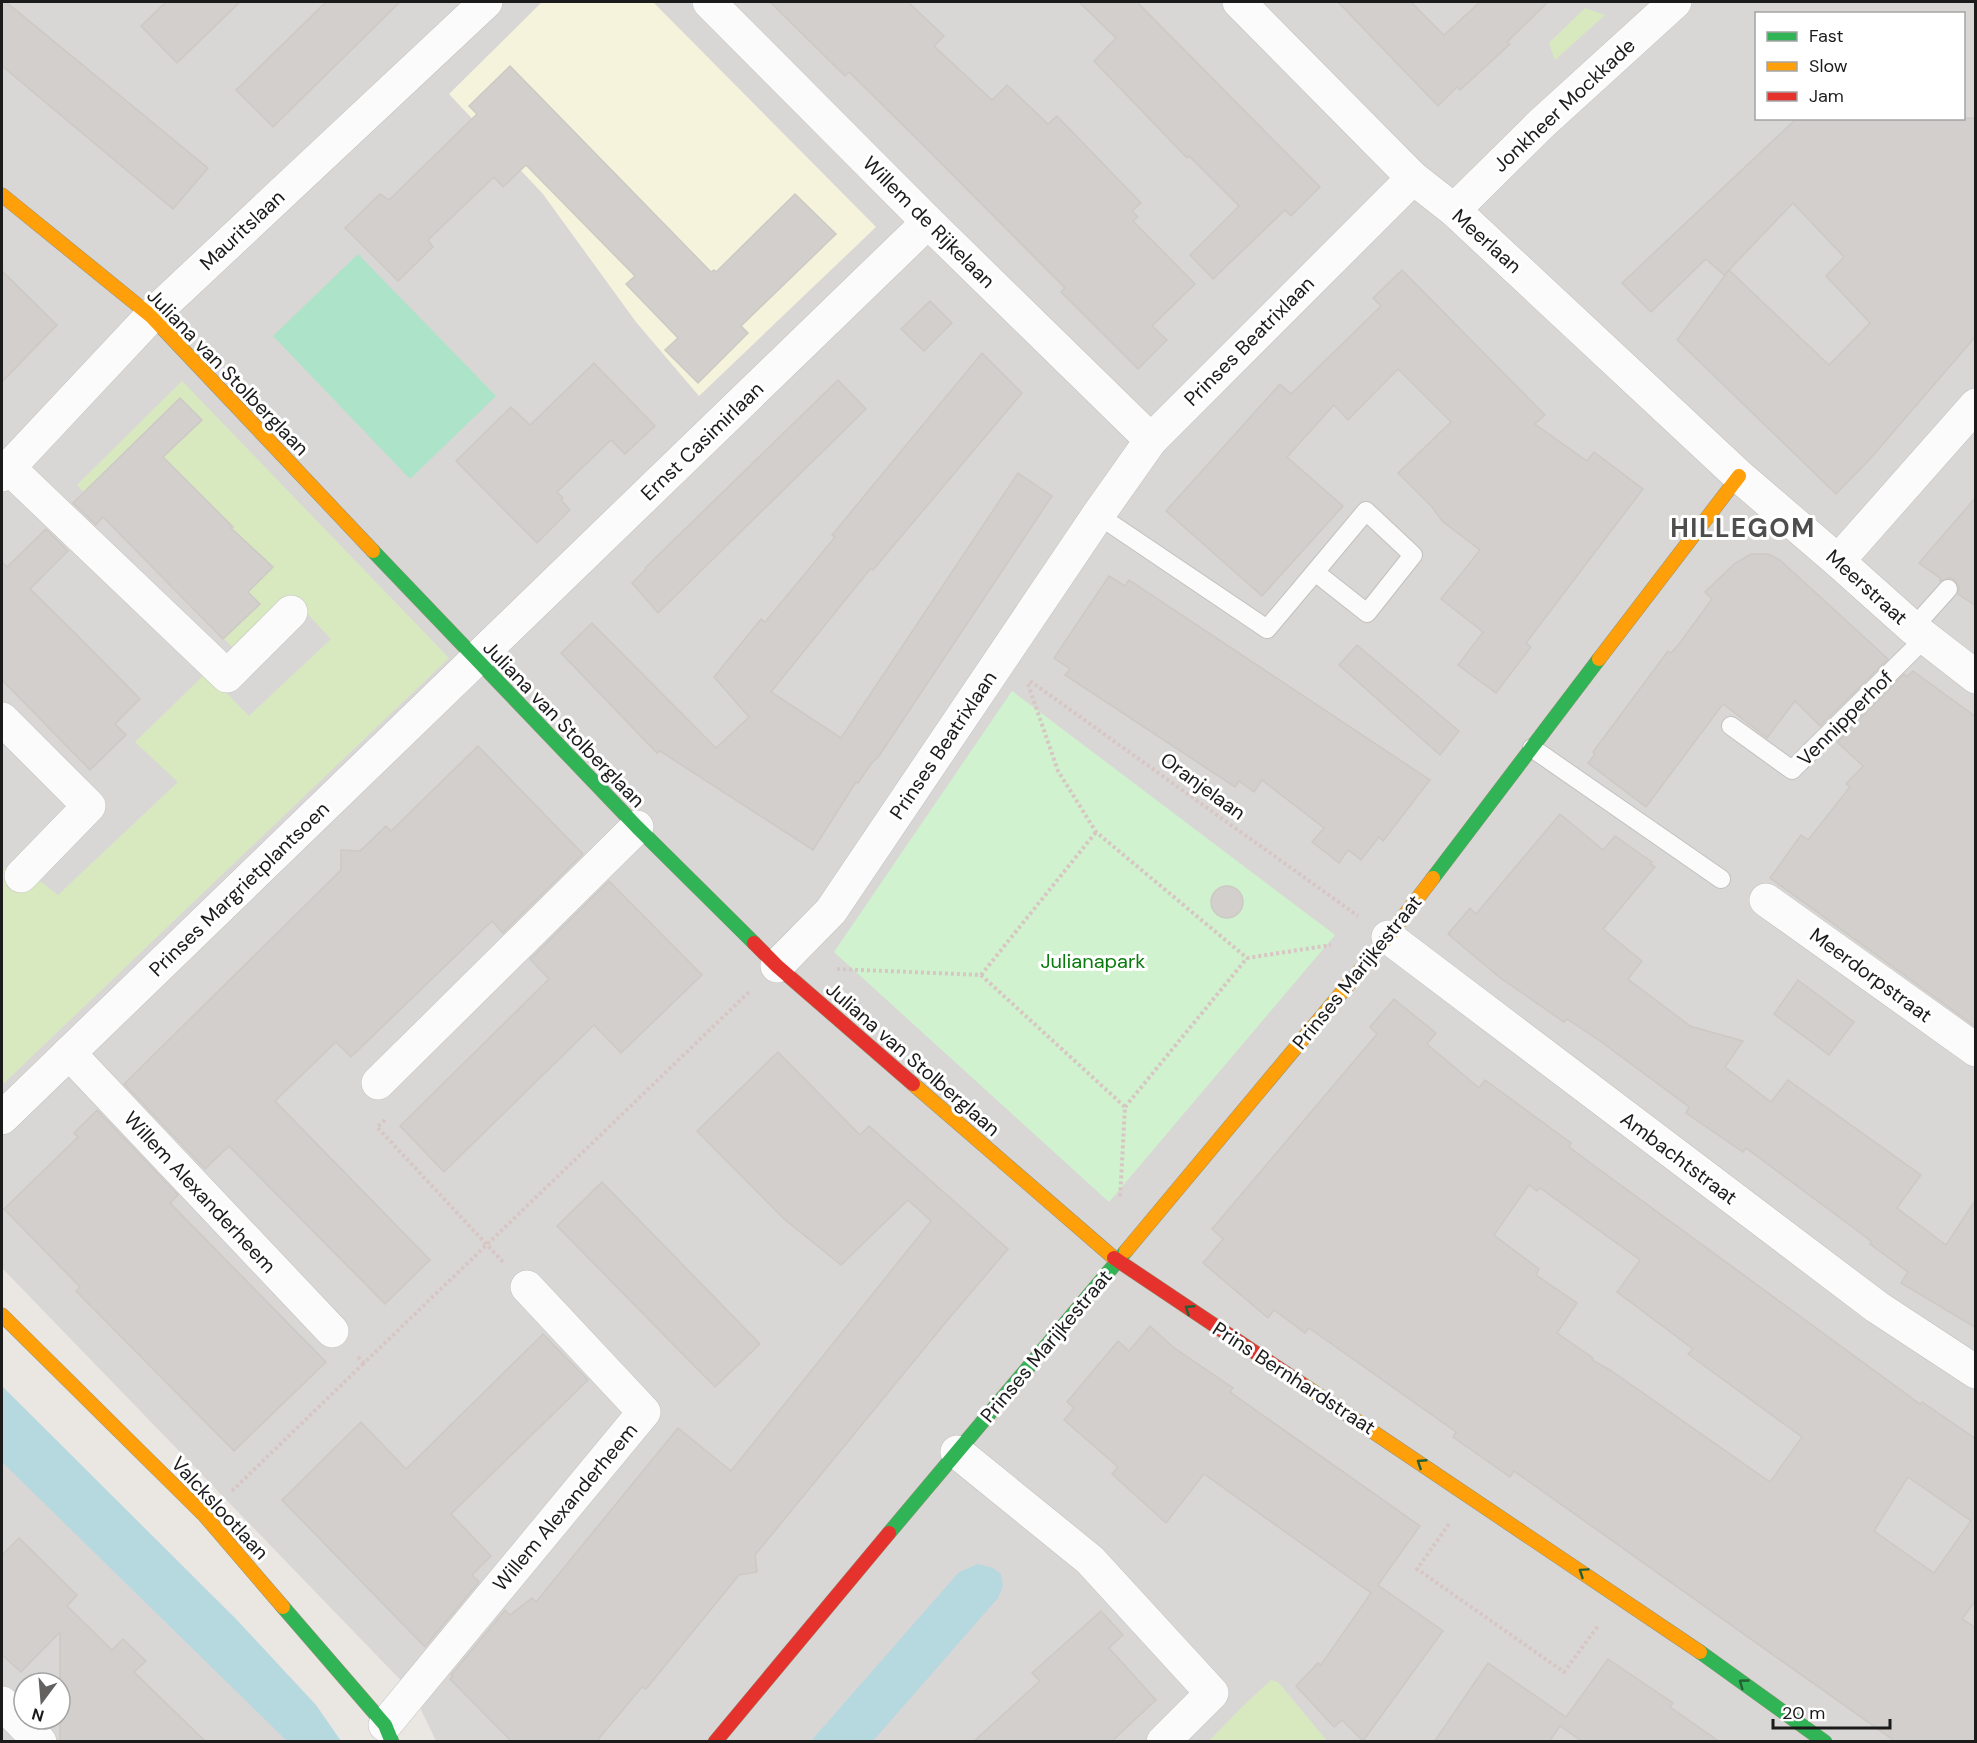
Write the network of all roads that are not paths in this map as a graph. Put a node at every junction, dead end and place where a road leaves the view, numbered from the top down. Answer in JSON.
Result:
{"nodes":[{"id":1,"x":486,"y":2,"type":"edge"},
{"id":2,"x":708,"y":2,"type":"edge"},
{"id":3,"x":1239,"y":2,"type":"edge"},
{"id":4,"x":1675,"y":2,"type":"edge"},
{"id":5,"x":1413,"y":178,"type":"junction"},
{"id":6,"x":2,"y":195,"type":"edge"},
{"id":7,"x":1454,"y":210,"type":"junction"},
{"id":8,"x":928,"y":222,"type":"junction"},
{"id":9,"x":151,"y":316,"type":"junction"},
{"id":10,"x":1976,"y":405,"type":"edge"},
{"id":11,"x":1151,"y":440,"type":"junction"},
{"id":12,"x":5,"y":471,"type":"edge"},
{"id":13,"x":1739,"y":476,"type":"junction"},
{"id":14,"x":1098,"y":515,"type":"junction"},
{"id":15,"x":1838,"y":561,"type":"junction"},
{"id":16,"x":1315,"y":572,"type":"junction"},
{"id":17,"x":1948,"y":589,"type":"dead end"},
{"id":18,"x":291,"y":612,"type":"dead end"},
{"id":19,"x":1920,"y":633,"type":"junction"},
{"id":20,"x":475,"y":659,"type":"junction"},
{"id":21,"x":1976,"y":676,"type":"edge"},
{"id":22,"x":2,"y":719,"type":"edge"},
{"id":23,"x":1731,"y":726,"type":"dead end"},
{"id":24,"x":1532,"y":748,"type":"junction"},
{"id":25,"x":637,"y":827,"type":"junction"},
{"id":26,"x":21,"y":876,"type":"dead end"},
{"id":27,"x":1721,"y":879,"type":"dead end"},
{"id":28,"x":1766,"y":900,"type":"dead end"},
{"id":29,"x":1388,"y":937,"type":"junction"},
{"id":30,"x":777,"y":966,"type":"junction"},
{"id":31,"x":1976,"y":1050,"type":"edge"},
{"id":32,"x":69,"y":1053,"type":"junction"},
{"id":33,"x":378,"y":1083,"type":"road end"},
{"id":34,"x":2,"y":1118,"type":"edge"},
{"id":35,"x":1117,"y":1261,"type":"junction"},
{"id":36,"x":527,"y":1287,"type":"road end"},
{"id":37,"x":2,"y":1315,"type":"edge"},
{"id":38,"x":332,"y":1331,"type":"road end"},
{"id":39,"x":1976,"y":1372,"type":"edge"},
{"id":40,"x":957,"y":1452,"type":"junction"},
{"id":41,"x":2,"y":1703,"type":"edge"},
{"id":42,"x":389,"y":1733,"type":"edge"},
{"id":43,"x":1814,"y":1738,"type":"edge"},
{"id":44,"x":40,"y":1742,"type":"edge"},
{"id":45,"x":715,"y":1742,"type":"edge"},
{"id":46,"x":1163,"y":1742,"type":"edge"}],
"edges":[{"from":1,"to":9,"type":"street","name":"Mauritslaan"},
{"from":2,"to":8,"type":"street","name":"Willem de Rijkelaan"},
{"from":3,"to":5,"type":"street","name":"Meerlaan"},
{"from":4,"to":7,"type":"street","name":"Jonkheer Mockkade"},
{"from":5,"to":7,"type":"street","name":"Meerlaan"},
{"from":5,"to":11,"type":"street","name":"Prinses Beatrixlaan"},
{"from":6,"to":9,"type":"street","name":"Juliana van Stolberglaan"},
{"from":7,"to":13,"type":"street","name":"Meerlaan"},
{"from":8,"to":11,"type":"street","name":"Willem de Rijkelaan"},
{"from":8,"to":20,"type":"street","name":"Ernst Casimirlaan"},
{"from":9,"to":12,"type":"street","name":"Mauritslaan"},
{"from":9,"to":20,"type":"street","name":"Juliana van Stolberglaan"},
{"from":10,"to":15,"type":"street"},
{"from":11,"to":14,"type":"street","name":"Prinses Beatrixlaan"},
{"from":12,"to":18,"type":"street","name":"Mauritslaan"},
{"from":13,"to":15,"type":"street","name":"Meerstraat"},
{"from":13,"to":24,"type":"street","name":"Prinses Marijkestraat"},
{"from":14,"to":16,"type":"lane"},
{"from":14,"to":30,"type":"street","name":"Prinses Beatrixlaan"},
{"from":15,"to":19,"type":"street","name":"Meerstraat"},
{"from":16,"to":16,"type":"lane"},
{"from":17,"to":19,"type":"lane","name":"Meerstraat"},
{"from":19,"to":21,"type":"street","name":"Meerstraat"},
{"from":19,"to":23,"type":"lane","name":"Vennipperhof"},
{"from":20,"to":25,"type":"street","name":"Juliana van Stolberglaan"},
{"from":20,"to":32,"type":"street","name":"Prinses Margrietplantsoen"},
{"from":22,"to":26,"type":"street"},
{"from":24,"to":27,"type":"lane"},
{"from":24,"to":29,"type":"street","name":"Prinses Marijkestraat"},
{"from":25,"to":30,"type":"street","name":"Juliana van Stolberglaan"},
{"from":25,"to":33,"type":"street"},
{"from":28,"to":31,"type":"street","name":"Meerdorpstraat"},
{"from":29,"to":35,"type":"street","name":"Prinses Marijkestraat"},
{"from":29,"to":39,"type":"street","name":"Ambachtstraat"},
{"from":30,"to":35,"type":"street","name":"Juliana van Stolberglaan"},
{"from":32,"to":34,"type":"street","name":"Prinses Margrietplantsoen"},
{"from":32,"to":38,"type":"street","name":"Willem Alexanderheem"},
{"from":35,"to":40,"type":"street","name":"Prinses Marijkestraat"},
{"from":43,"to":35,"type":"street","name":"Prins Bernhardstraat","one_way":true},
{"from":36,"to":42,"type":"street","name":"Willem Alexanderheem"},
{"from":37,"to":42,"type":"street","name":"Valckslootlaan"},
{"from":40,"to":45,"type":"street","name":"Prinses Marijkestraat"},
{"from":40,"to":46,"type":"street"},
{"from":41,"to":44,"type":"street"}]}
